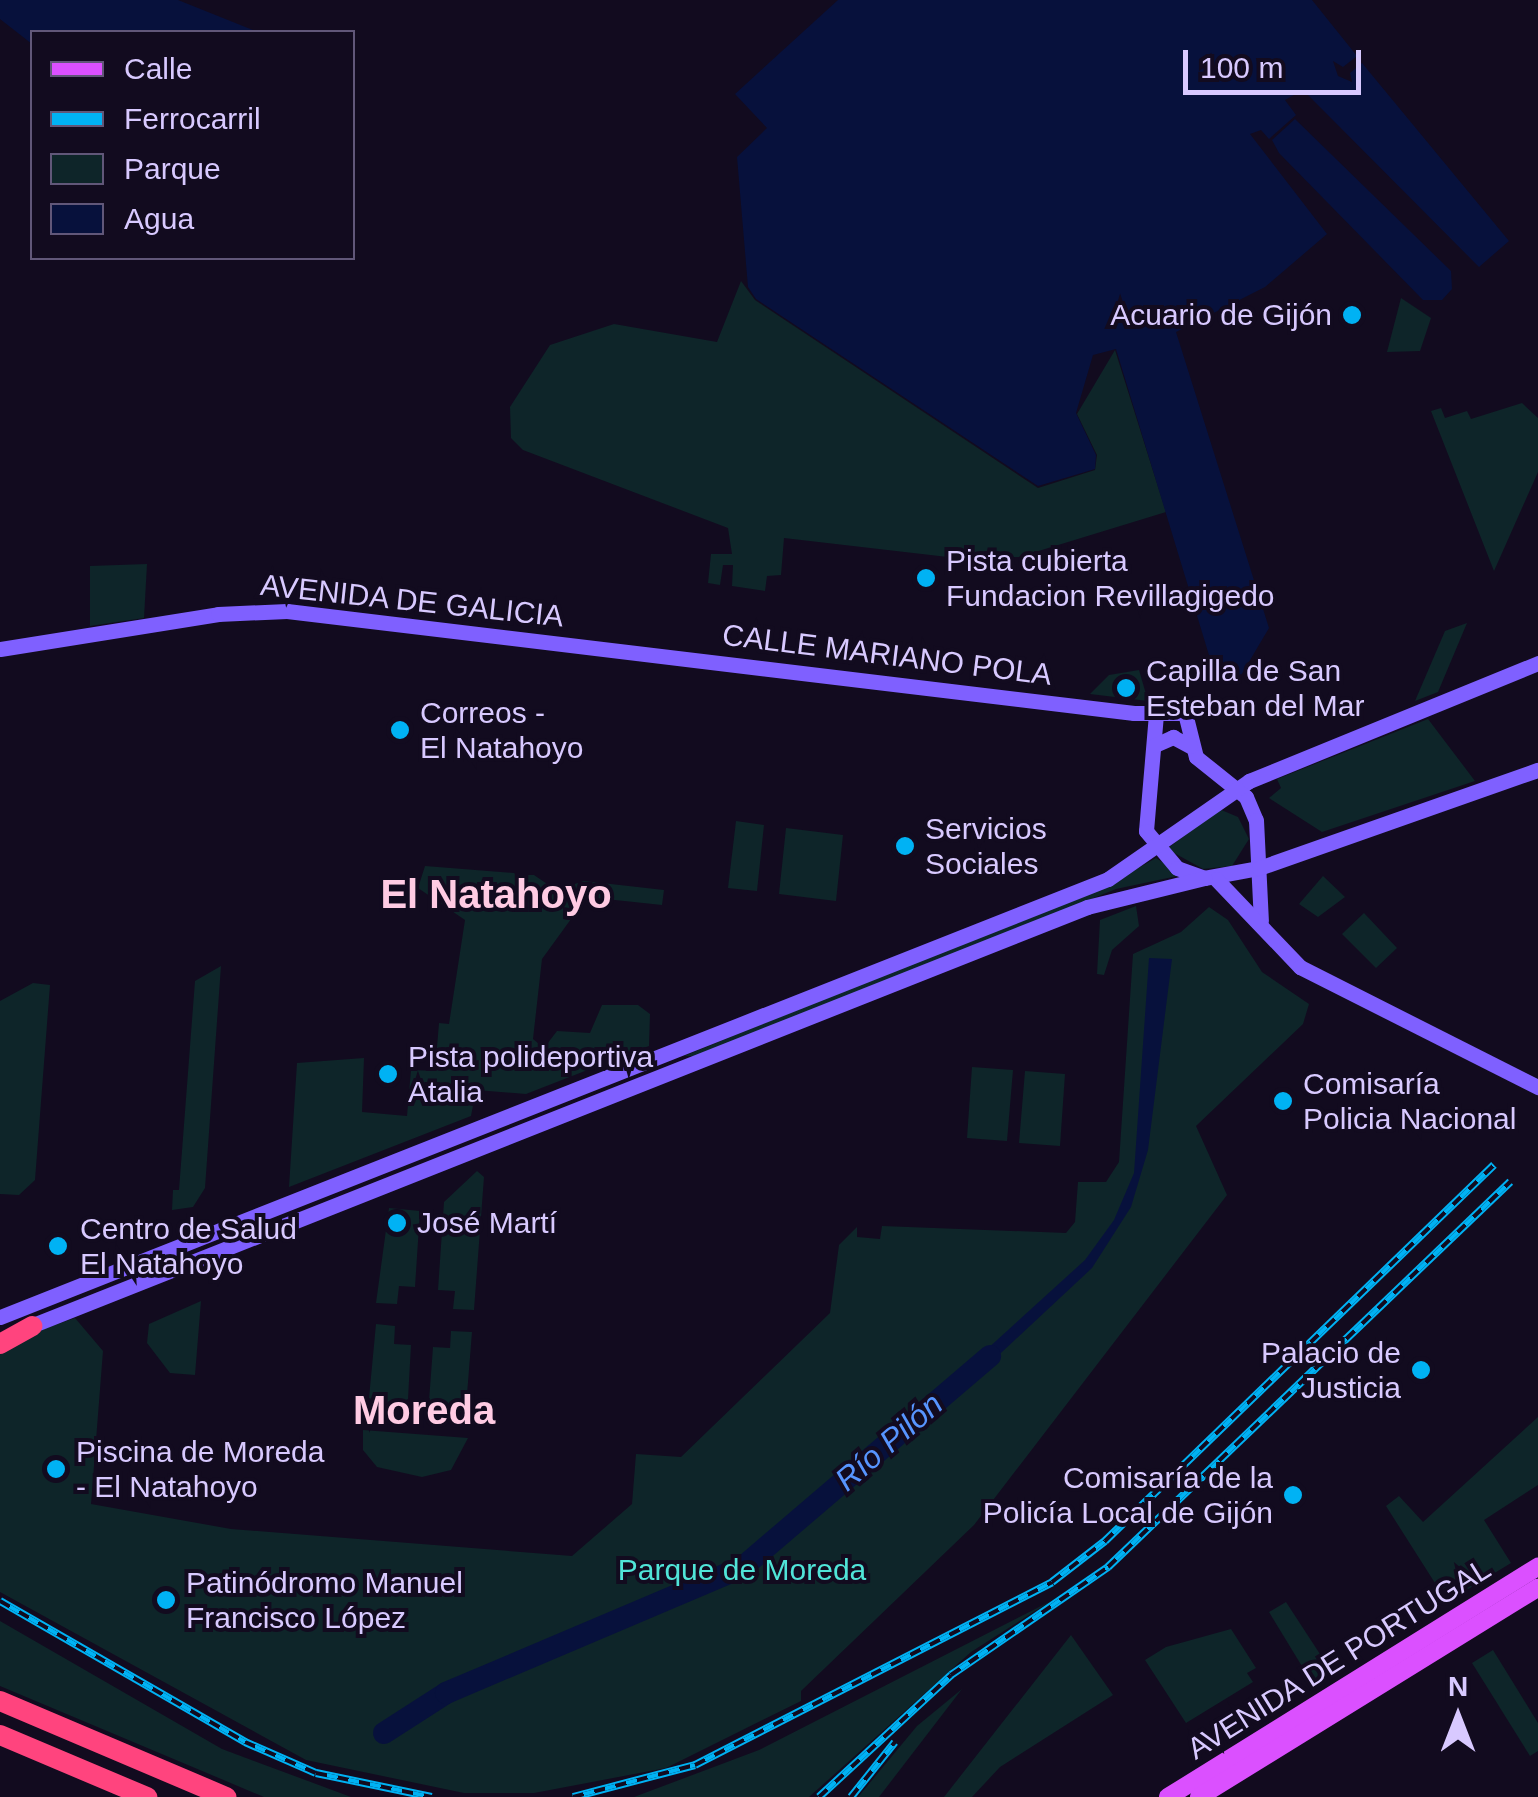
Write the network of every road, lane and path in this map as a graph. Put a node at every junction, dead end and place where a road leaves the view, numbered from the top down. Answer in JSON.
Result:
{"nodes":[{"id":1,"x":582,"y":646,"type":"joint"},
{"id":2,"x":0,"y":649,"type":"edge"},
{"id":3,"x":1538,"y":663,"type":"edge"},
{"id":4,"x":1156,"y":714,"type":"junction"},
{"id":5,"x":1155,"y":745,"type":"junction"},
{"id":6,"x":1190,"y":746,"type":"junction"},
{"id":7,"x":1538,"y":770,"type":"edge"},
{"id":8,"x":1234,"y":789,"type":"junction"},
{"id":9,"x":1156,"y":848,"type":"junction"},
{"id":10,"x":1259,"y":868,"type":"junction"},
{"id":11,"x":1210,"y":878,"type":"junction"},
{"id":12,"x":1261,"y":922,"type":"junction"},
{"id":13,"x":1538,"y":1086,"type":"edge"},
{"id":14,"x":0,"y":1317,"type":"edge"},
{"id":15,"x":32,"y":1326,"type":"joint"},
{"id":16,"x":0,"y":1341,"type":"edge"},
{"id":17,"x":1538,"y":1567,"type":"edge"},
{"id":18,"x":1538,"y":1588,"type":"edge"},
{"id":19,"x":4,"y":1702,"type":"edge"},
{"id":20,"x":0,"y":1735,"type":"edge"},
{"id":21,"x":0,"y":1749,"type":"edge"},
{"id":22,"x":89,"y":1773,"type":"junction"},
{"id":23,"x":147,"y":1797,"type":"edge"},
{"id":24,"x":226,"y":1797,"type":"edge"},
{"id":25,"x":1168,"y":1797,"type":"edge"},
{"id":26,"x":1199,"y":1797,"type":"edge"}],
"edges":[{"from":1,"to":2,"type":"main road","name":"AVENIDA DE GALICIA"},
{"from":1,"to":4,"type":"main road","name":"CALLE MARIANO POLA"},
{"from":3,"to":8,"type":"main road"},
{"from":4,"to":5,"type":"main road"},
{"from":4,"to":6,"type":"main road","name":"CALLE MARIANO POLA"},
{"from":5,"to":6,"type":"main road"},
{"from":5,"to":9,"type":"main road"},
{"from":6,"to":8,"type":"main road"},
{"from":7,"to":10,"type":"main road"},
{"from":8,"to":9,"type":"main road"},
{"from":8,"to":10,"type":"main road"},
{"from":9,"to":11,"type":"main road"},
{"from":9,"to":14,"type":"main road"},
{"from":10,"to":11,"type":"main road"},
{"from":10,"to":12,"type":"main road"},
{"from":11,"to":12,"type":"main road"},
{"from":11,"to":15,"type":"main road"},
{"from":12,"to":13,"type":"main road"},
{"from":15,"to":16,"type":"highway"},
{"from":17,"to":25,"type":"main road","name":"AVENIDA DE PORTUGAL"},
{"from":18,"to":26,"type":"main road","name":"AVENIDA DE PORTUGAL"},
{"from":19,"to":24,"type":"highway"},
{"from":20,"to":22,"type":"highway"},
{"from":21,"to":22,"type":"highway"},
{"from":22,"to":23,"type":"highway"}]}
